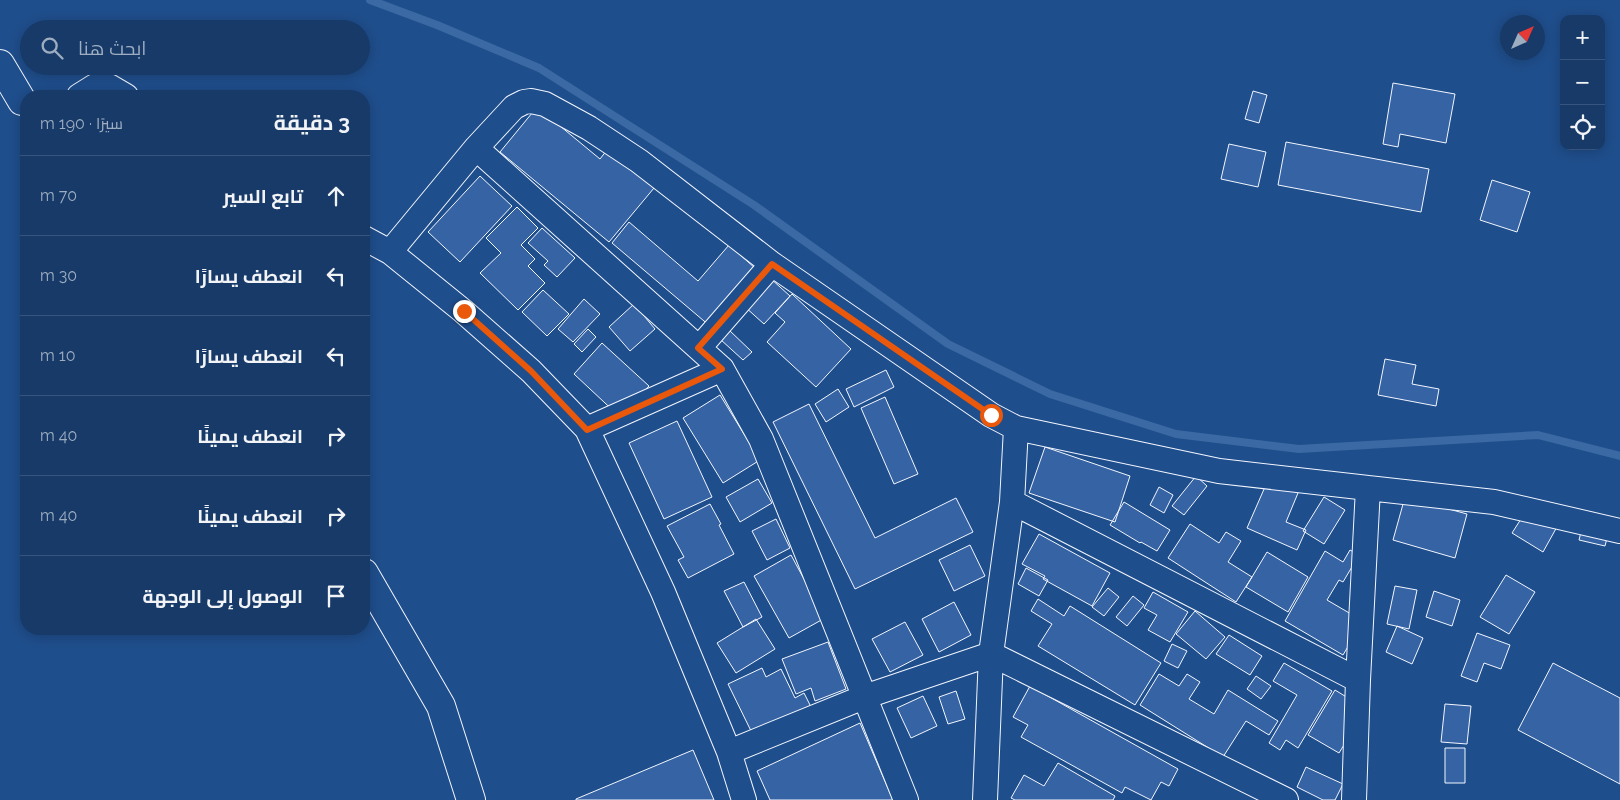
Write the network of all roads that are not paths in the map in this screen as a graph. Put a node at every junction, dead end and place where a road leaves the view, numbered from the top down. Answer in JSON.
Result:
{"nodes":[{"id":1,"x":0,"y":64,"type":"edge"},
{"id":2,"x":0,"y":83,"type":"edge"},
{"id":3,"x":88,"y":90,"type":"edge"},
{"id":4,"x":116,"y":90,"type":"edge"},
{"id":5,"x":20,"y":96,"type":"edge"},
{"id":6,"x":20,"y":100,"type":"edge"},
{"id":7,"x":476,"y":148,"type":"junction"},
{"id":8,"x":370,"y":241,"type":"edge"},
{"id":9,"x":390,"y":252,"type":"junction"},
{"id":10,"x":772,"y":264,"type":"junction"},
{"id":11,"x":698,"y":348,"type":"junction"},
{"id":12,"x":722,"y":369,"type":"junction"},
{"id":13,"x":1016,"y":428,"type":"junction"},
{"id":14,"x":587,"y":430,"type":"junction"},
{"id":15,"x":1368,"y":488,"type":"junction"},
{"id":16,"x":1012,"y":502,"type":"junction"},
{"id":17,"x":1620,"y":530,"type":"edge"},
{"id":18,"x":370,"y":584,"type":"edge"},
{"id":19,"x":991,"y":654,"type":"junction"},
{"id":20,"x":1358,"y":680,"type":"junction"},
{"id":21,"x":864,"y":697,"type":"junction"},
{"id":22,"x":729,"y":752,"type":"junction"},
{"id":23,"x":471,"y":800,"type":"edge"},
{"id":24,"x":744,"y":800,"type":"edge"},
{"id":25,"x":906,"y":800,"type":"edge"},
{"id":26,"x":985,"y":800,"type":"edge"},
{"id":27,"x":1286,"y":800,"type":"edge"},
{"id":28,"x":1354,"y":800,"type":"edge"}],
"edges":[{"from":1,"to":5,"type":"main road"},
{"from":2,"to":6,"type":"main road"},
{"from":3,"to":4,"type":"street"},
{"from":7,"to":9,"type":"street"},
{"from":7,"to":10,"type":"street"},
{"from":7,"to":11,"type":"street"},
{"from":8,"to":9,"type":"street"},
{"from":9,"to":14,"type":"street"},
{"from":10,"to":11,"type":"street"},
{"from":10,"to":13,"type":"street"},
{"from":11,"to":12,"type":"street"},
{"from":12,"to":14,"type":"street"},
{"from":12,"to":21,"type":"street"},
{"from":13,"to":15,"type":"street"},
{"from":13,"to":16,"type":"street"},
{"from":14,"to":22,"type":"street"},
{"from":15,"to":17,"type":"street"},
{"from":15,"to":20,"type":"street"},
{"from":16,"to":19,"type":"street"},
{"from":16,"to":20,"type":"street"},
{"from":18,"to":23,"type":"main road"},
{"from":19,"to":21,"type":"street"},
{"from":19,"to":26,"type":"street"},
{"from":19,"to":27,"type":"street"},
{"from":20,"to":28,"type":"street"},
{"from":21,"to":22,"type":"street"},
{"from":21,"to":25,"type":"street"},
{"from":22,"to":24,"type":"street"}]}
